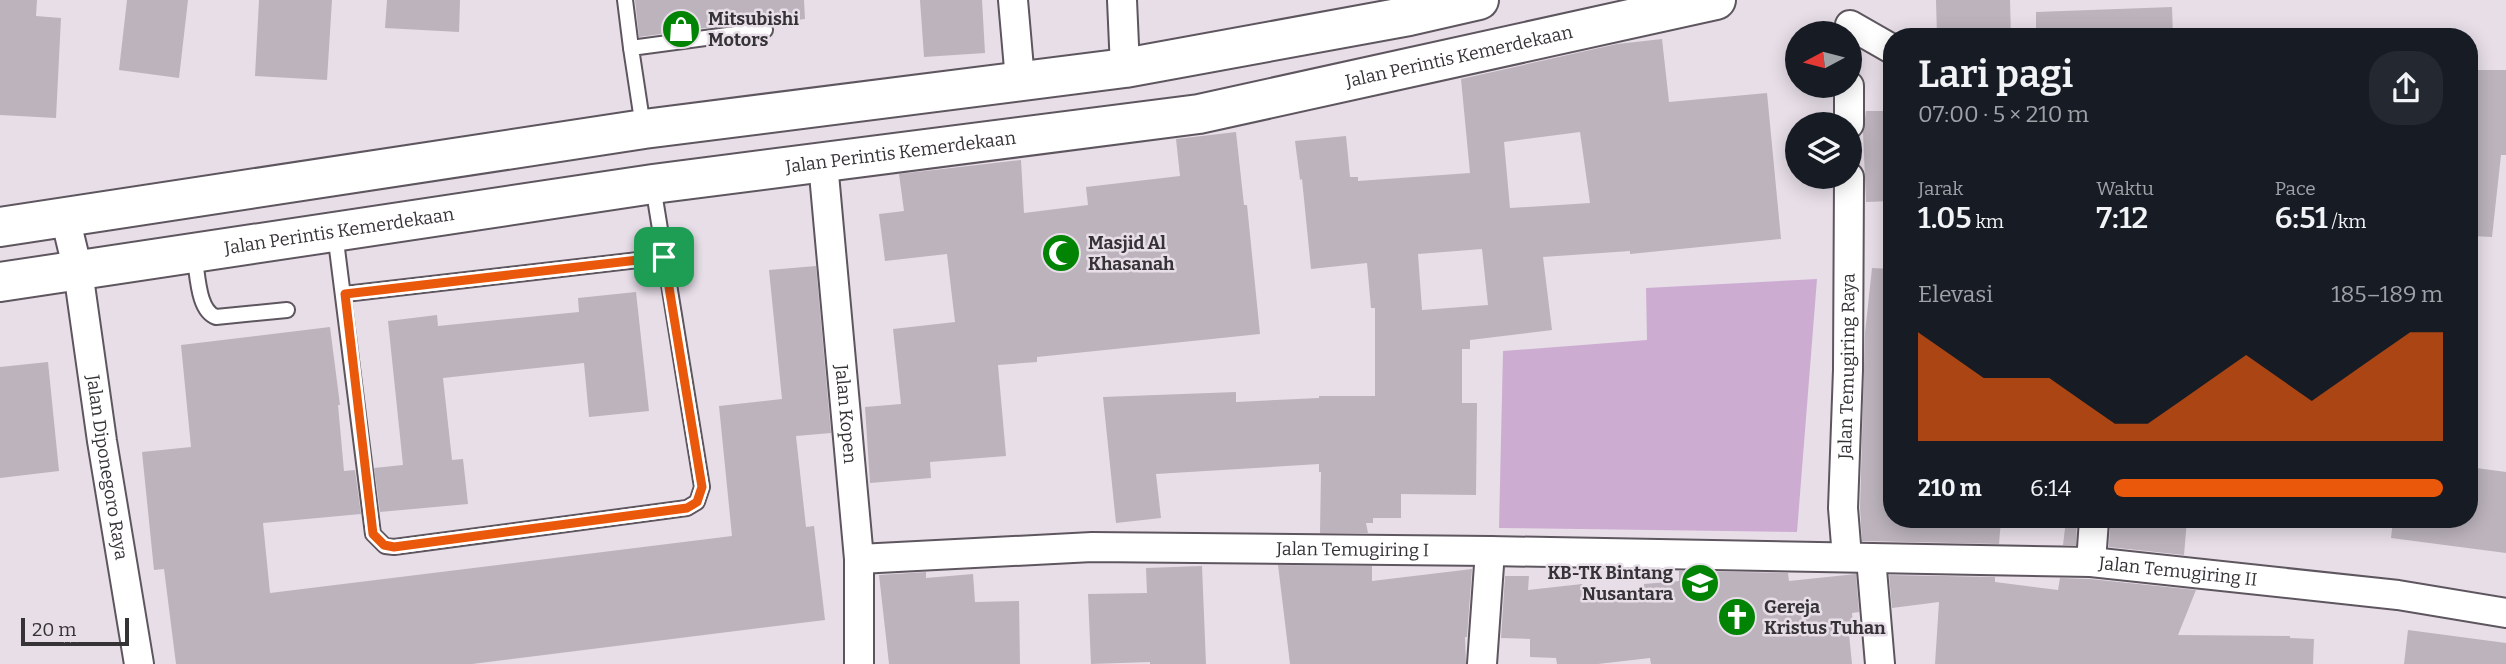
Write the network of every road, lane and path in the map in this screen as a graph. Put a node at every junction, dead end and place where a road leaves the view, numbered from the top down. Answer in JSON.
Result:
{"nodes":[{"id":1,"x":625,"y":0,"type":"edge"},
{"id":2,"x":1013,"y":0,"type":"edge"},
{"id":3,"x":1122,"y":0,"type":"edge"},
{"id":4,"x":1479,"y":0,"type":"edge"},
{"id":5,"x":1716,"y":0,"type":"edge"},
{"id":6,"x":1849,"y":19,"type":"edge"},
{"id":7,"x":765,"y":30,"type":"dead end"},
{"id":8,"x":1883,"y":43,"type":"edge"},
{"id":9,"x":631,"y":48,"type":"junction"},
{"id":10,"x":1125,"y":68,"type":"junction"},
{"id":11,"x":1020,"y":80,"type":"junction"},
{"id":12,"x":644,"y":129,"type":"junction"},
{"id":13,"x":823,"y":163,"type":"junction"},
{"id":14,"x":653,"y":184,"type":"junction"},
{"id":15,"x":1849,"y":189,"type":"edge"},
{"id":16,"x":65,"y":217,"type":"junction"},
{"id":17,"x":0,"y":227,"type":"edge"},
{"id":18,"x":335,"y":232,"type":"junction"},
{"id":19,"x":194,"y":254,"type":"junction"},
{"id":20,"x":664,"y":257,"type":"junction"},
{"id":21,"x":78,"y":271,"type":"junction"},
{"id":22,"x":0,"y":282,"type":"edge"},
{"id":23,"x":345,"y":294,"type":"junction"},
{"id":24,"x":287,"y":310,"type":"dead end"},
{"id":25,"x":2093,"y":528,"type":"edge"},
{"id":26,"x":1490,"y":551,"type":"junction"},
{"id":27,"x":1859,"y":557,"type":"junction"},
{"id":28,"x":859,"y":559,"type":"junction"},
{"id":29,"x":2091,"y":562,"type":"junction"},
{"id":30,"x":2506,"y":613,"type":"edge"},
{"id":31,"x":139,"y":664,"type":"edge"},
{"id":32,"x":859,"y":664,"type":"edge"},
{"id":33,"x":1482,"y":664,"type":"edge"},
{"id":34,"x":1881,"y":664,"type":"edge"}],
"edges":[{"from":1,"to":9,"type":"lane"},
{"from":2,"to":11,"type":"street"},
{"from":3,"to":10,"type":"street"},
{"from":4,"to":10,"type":"highway"},
{"from":5,"to":13,"type":"highway","name":"Jalan Perintis Kemerdekaan"},
{"from":6,"to":8,"type":"street"},
{"from":7,"to":9,"type":"lane"},
{"from":9,"to":12,"type":"lane"},
{"from":10,"to":11,"type":"highway"},
{"from":11,"to":12,"type":"highway"},
{"from":12,"to":14,"type":"highway"},
{"from":12,"to":16,"type":"highway"},
{"from":13,"to":14,"type":"highway","name":"Jalan Perintis Kemerdekaan"},
{"from":13,"to":28,"type":"street","name":"Jalan Kopen"},
{"from":14,"to":18,"type":"highway","name":"Jalan Perintis Kemerdekaan"},
{"from":14,"to":20,"type":"lane"},
{"from":15,"to":27,"type":"street","name":"Jalan Temugiring Raya"},
{"from":16,"to":17,"type":"highway"},
{"from":16,"to":21,"type":"street"},
{"from":18,"to":19,"type":"highway","name":"Jalan Perintis Kemerdekaan"},
{"from":18,"to":23,"type":"lane"},
{"from":19,"to":21,"type":"highway","name":"Jalan Perintis Kemerdekaan"},
{"from":19,"to":24,"type":"lane"},
{"from":20,"to":23,"type":"lane"},
{"from":20,"to":23,"type":"lane"},
{"from":21,"to":22,"type":"highway","name":"Jalan Perintis Kemerdekaan"},
{"from":21,"to":31,"type":"street","name":"Jalan Diponegoro Raya"},
{"from":25,"to":29,"type":"street"},
{"from":26,"to":27,"type":"street","name":"Jalan Temugiring I"},
{"from":26,"to":28,"type":"street","name":"Jalan Temugiring I"},
{"from":26,"to":33,"type":"street"},
{"from":27,"to":29,"type":"street","name":"Jalan Temugiring II"},
{"from":27,"to":34,"type":"street","name":"Jalan Temugiring Raya"},
{"from":28,"to":32,"type":"street","name":"Jalan Kopen"},
{"from":29,"to":30,"type":"street","name":"Jalan Temugiring II"}]}
